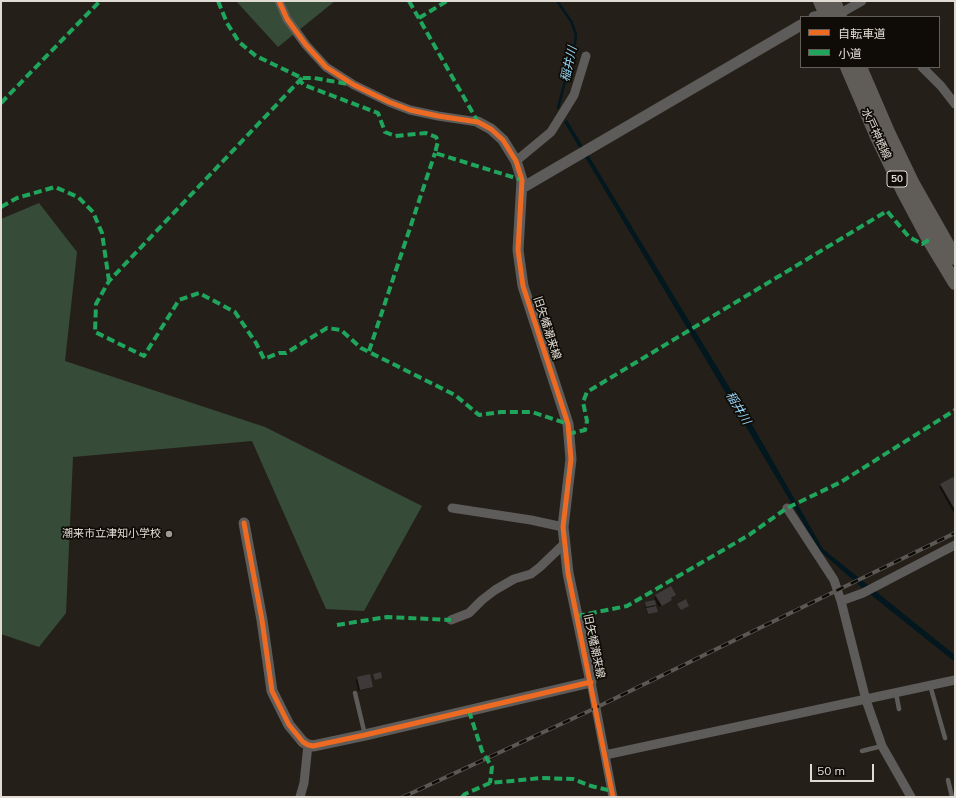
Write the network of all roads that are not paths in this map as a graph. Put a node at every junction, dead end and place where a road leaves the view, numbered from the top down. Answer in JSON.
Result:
{"nodes":[{"id":1,"x":279,"y":1,"type":"edge"},
{"id":2,"x":820,"y":1,"type":"edge"},
{"id":3,"x":862,"y":1,"type":"edge"},
{"id":4,"x":830,"y":13,"type":"edge"},
{"id":5,"x":800,"y":26,"type":"edge"},
{"id":6,"x":586,"y":56,"type":"dead end"},
{"id":7,"x":847,"y":68,"type":"edge"},
{"id":8,"x":860,"y":68,"type":"edge"},
{"id":9,"x":923,"y":68,"type":"edge"},
{"id":10,"x":955,"y":104,"type":"edge"},
{"id":11,"x":478,"y":122,"type":"joint"},
{"id":12,"x":516,"y":161,"type":"junction"},
{"id":13,"x":522,"y":188,"type":"junction"},
{"id":14,"x":955,"y":258,"type":"edge"},
{"id":15,"x":955,"y":282,"type":"edge"},
{"id":16,"x":452,"y":508,"type":"dead end"},
{"id":17,"x":787,"y":508,"type":"dead end"},
{"id":18,"x":244,"y":523,"type":"dead end"},
{"id":19,"x":563,"y":527,"type":"junction"},
{"id":20,"x":565,"y":544,"type":"junction"},
{"id":21,"x":955,"y":545,"type":"edge"},
{"id":22,"x":841,"y":601,"type":"junction"},
{"id":23,"x":451,"y":620,"type":"dead end"},
{"id":24,"x":955,"y":680,"type":"edge"},
{"id":25,"x":591,"y":682,"type":"junction"},
{"id":26,"x":930,"y":686,"type":"junction"},
{"id":27,"x":355,"y":693,"type":"dead end"},
{"id":28,"x":896,"y":693,"type":"junction"},
{"id":29,"x":866,"y":700,"type":"junction"},
{"id":30,"x":899,"y":709,"type":"dead end"},
{"id":31,"x":365,"y":734,"type":"junction"},
{"id":32,"x":945,"y":738,"type":"dead end"},
{"id":33,"x":308,"y":745,"type":"junction"},
{"id":34,"x":882,"y":746,"type":"junction"},
{"id":35,"x":862,"y":751,"type":"dead end"},
{"id":36,"x":605,"y":755,"type":"junction"},
{"id":37,"x":948,"y":780,"type":"dead end"},
{"id":38,"x":300,"y":797,"type":"edge"},
{"id":39,"x":613,"y":797,"type":"edge"},
{"id":40,"x":911,"y":797,"type":"edge"},
{"id":41,"x":952,"y":797,"type":"edge"}],
"edges":[{"from":1,"to":11,"type":"street","name":"旧矢幡潮来線"},
{"from":2,"to":4,"type":"main road"},
{"from":3,"to":4,"type":"street"},
{"from":5,"to":13,"type":"street"},
{"from":6,"to":12,"type":"street"},
{"from":7,"to":15,"type":"main road","name":"水戸神栖線","number":"50"},
{"from":8,"to":14,"type":"main road","name":"水戸神栖線","number":"50"},
{"from":9,"to":10,"type":"street"},
{"from":11,"to":12,"type":"street","name":"旧矢幡潮来線"},
{"from":12,"to":13,"type":"street","name":"旧矢幡潮来線"},
{"from":13,"to":19,"type":"street","name":"旧矢幡潮来線"},
{"from":16,"to":19,"type":"street"},
{"from":17,"to":22,"type":"street"},
{"from":18,"to":33,"type":"street"},
{"from":19,"to":20,"type":"street","name":"旧矢幡潮来線"},
{"from":20,"to":23,"type":"street"},
{"from":20,"to":25,"type":"street","name":"旧矢幡潮来線"},
{"from":21,"to":22,"type":"street"},
{"from":22,"to":29,"type":"street"},
{"from":24,"to":26,"type":"street"},
{"from":25,"to":31,"type":"street"},
{"from":25,"to":36,"type":"street","name":"旧矢幡潮来線"},
{"from":26,"to":28,"type":"street"},
{"from":26,"to":32,"type":"lane"},
{"from":27,"to":31,"type":"lane"},
{"from":28,"to":29,"type":"street"},
{"from":28,"to":30,"type":"lane"},
{"from":29,"to":34,"type":"street"},
{"from":29,"to":36,"type":"street"},
{"from":31,"to":33,"type":"street"},
{"from":33,"to":38,"type":"street"},
{"from":34,"to":35,"type":"lane"},
{"from":34,"to":40,"type":"street"},
{"from":36,"to":39,"type":"street","name":"旧矢幡潮来線"},
{"from":37,"to":41,"type":"lane"}]}
